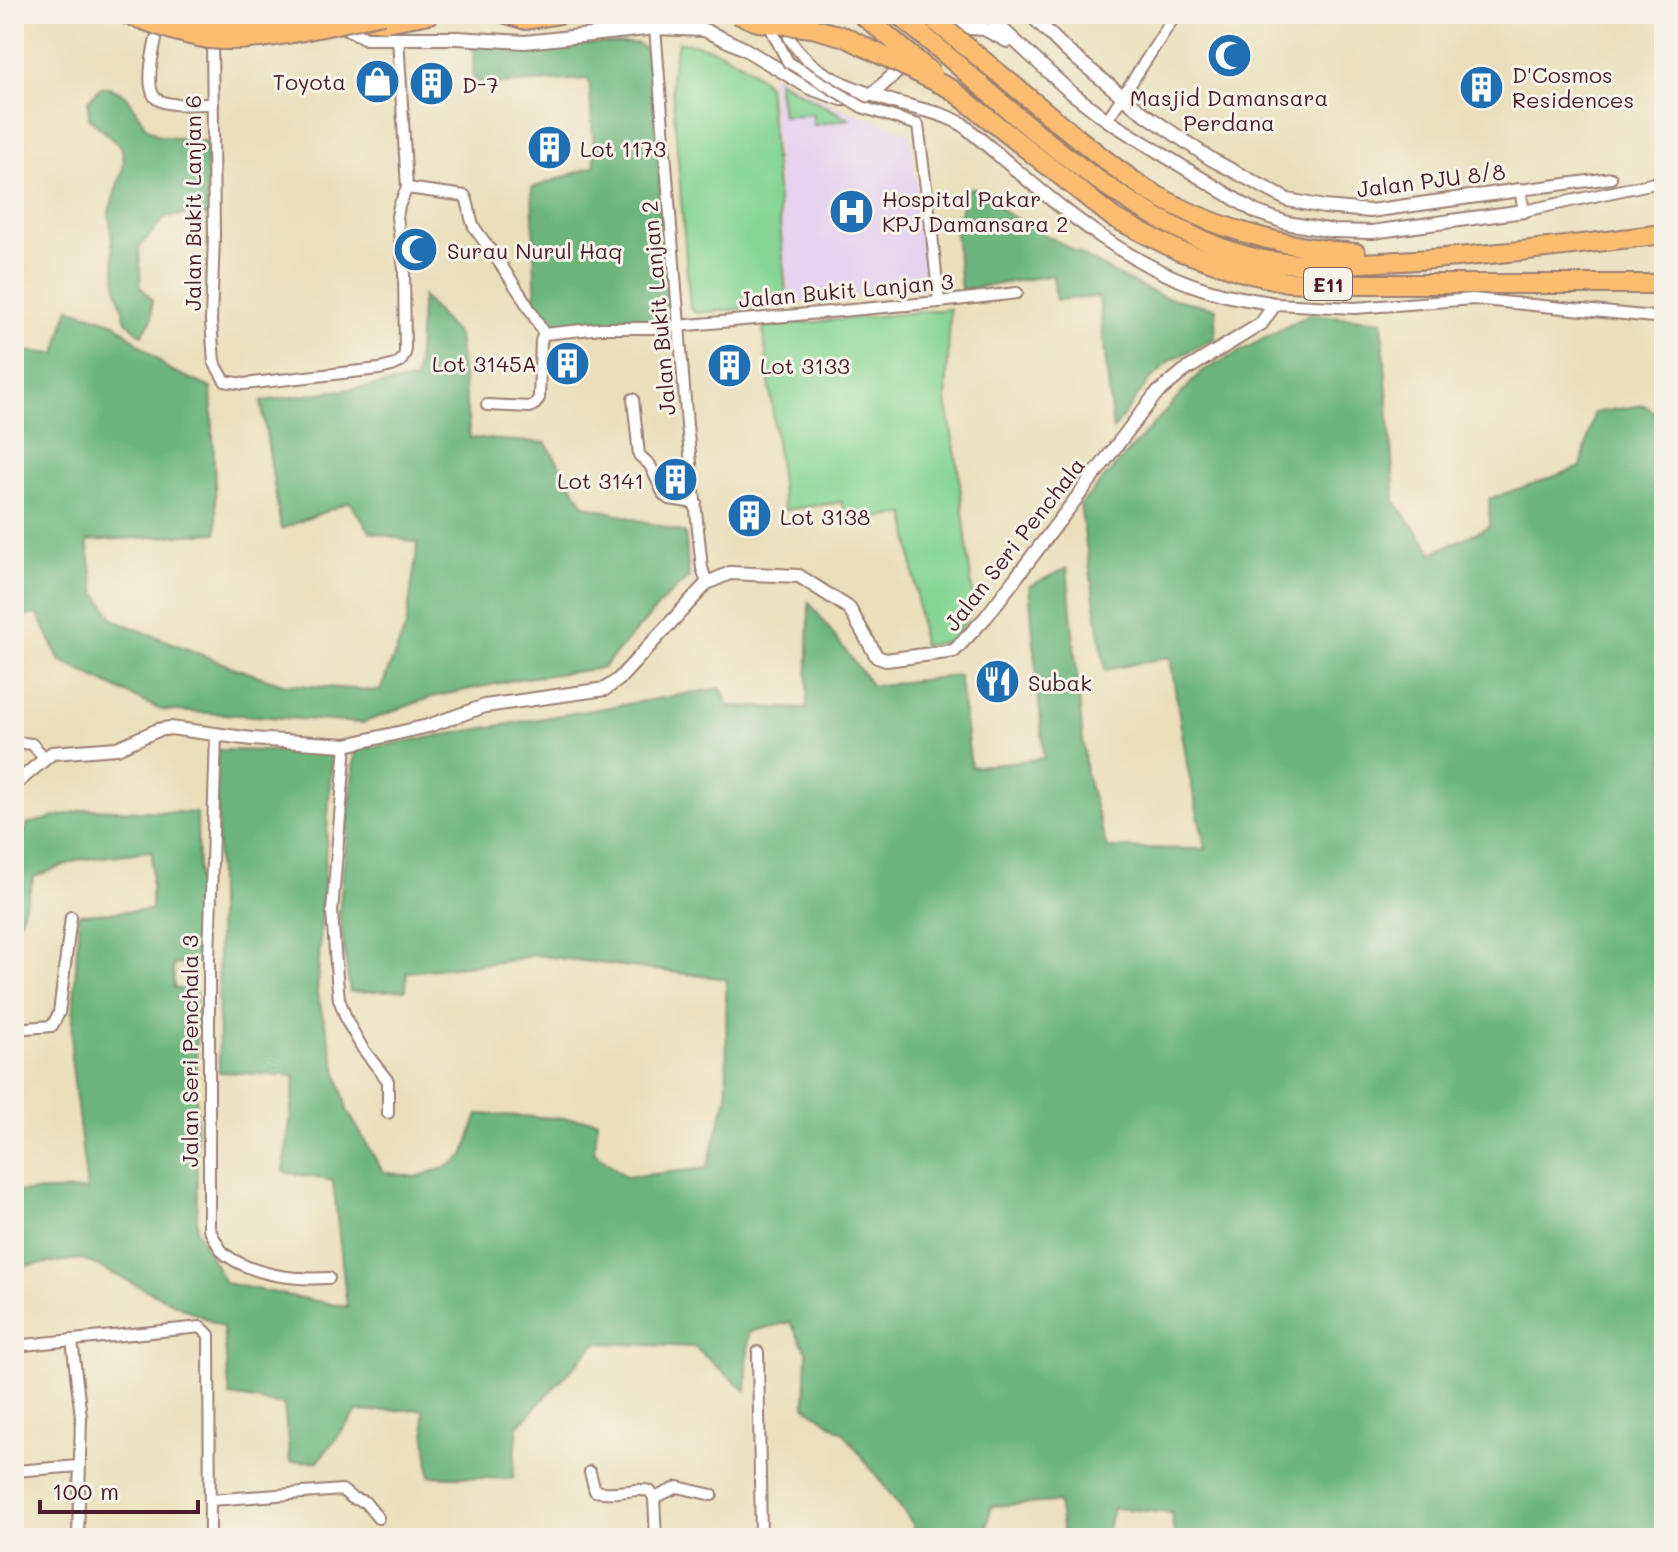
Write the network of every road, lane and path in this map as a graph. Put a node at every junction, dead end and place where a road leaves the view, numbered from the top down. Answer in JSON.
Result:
{"nodes":[{"id":1,"x":125,"y":14,"type":"edge"},
{"id":2,"x":162,"y":14,"type":"edge"},
{"id":3,"x":189,"y":14,"type":"edge"},
{"id":4,"x":299,"y":14,"type":"edge"},
{"id":5,"x":383,"y":14,"type":"edge"},
{"id":6,"x":430,"y":14,"type":"edge"},
{"id":7,"x":560,"y":14,"type":"edge"},
{"id":8,"x":681,"y":14,"type":"edge"},
{"id":9,"x":692,"y":14,"type":"edge"},
{"id":10,"x":737,"y":14,"type":"edge"},
{"id":11,"x":764,"y":14,"type":"edge"},
{"id":12,"x":861,"y":14,"type":"edge"},
{"id":13,"x":898,"y":14,"type":"edge"},
{"id":14,"x":948,"y":14,"type":"edge"},
{"id":15,"x":986,"y":14,"type":"edge"},
{"id":16,"x":1030,"y":14,"type":"edge"},
{"id":17,"x":1176,"y":14,"type":"edge"},
{"id":18,"x":511,"y":15,"type":"edge"},
{"id":19,"x":326,"y":18,"type":"junction"},
{"id":20,"x":211,"y":22,"type":"junction"},
{"id":21,"x":934,"y":22,"type":"edge"},
{"id":22,"x":655,"y":28,"type":"junction"},
{"id":23,"x":704,"y":30,"type":"junction"},
{"id":24,"x":789,"y":37,"type":"dead end"},
{"id":25,"x":398,"y":38,"type":"junction"},
{"id":26,"x":1019,"y":46,"type":"junction"},
{"id":27,"x":811,"y":64,"type":"junction"},
{"id":28,"x":788,"y":68,"type":"junction"},
{"id":29,"x":898,"y":71,"type":"dead end"},
{"id":30,"x":951,"y":89,"type":"junction"},
{"id":31,"x":872,"y":94,"type":"junction"},
{"id":32,"x":1122,"y":96,"type":"junction"},
{"id":33,"x":213,"y":104,"type":"junction"},
{"id":34,"x":1107,"y":120,"type":"junction"},
{"id":35,"x":1664,"y":181,"type":"edge"},
{"id":36,"x":1574,"y":183,"type":"junction"},
{"id":37,"x":1597,"y":186,"type":"junction"},
{"id":38,"x":407,"y":188,"type":"junction"},
{"id":39,"x":1520,"y":190,"type":"junction"},
{"id":40,"x":1623,"y":191,"type":"junction"},
{"id":41,"x":1557,"y":205,"type":"junction"},
{"id":42,"x":1524,"y":211,"type":"junction"},
{"id":43,"x":1664,"y":234,"type":"edge"},
{"id":44,"x":1450,"y":259,"type":"junction"},
{"id":45,"x":1664,"y":284,"type":"edge"},
{"id":46,"x":1017,"y":293,"type":"dead end"},
{"id":47,"x":939,"y":302,"type":"junction"},
{"id":48,"x":1275,"y":304,"type":"junction"},
{"id":49,"x":1664,"y":318,"type":"edge"},
{"id":50,"x":679,"y":325,"type":"junction"},
{"id":51,"x":544,"y":334,"type":"junction"},
{"id":52,"x":633,"y":399,"type":"dead end"},
{"id":53,"x":487,"y":405,"type":"dead end"},
{"id":54,"x":696,"y":503,"type":"junction"},
{"id":55,"x":707,"y":583,"type":"junction"},
{"id":56,"x":216,"y":735,"type":"junction"},
{"id":57,"x":14,"y":742,"type":"edge"},
{"id":58,"x":346,"y":745,"type":"junction"},
{"id":59,"x":45,"y":758,"type":"junction"},
{"id":60,"x":14,"y":785,"type":"edge"},
{"id":61,"x":71,"y":917,"type":"dead end"},
{"id":62,"x":14,"y":1029,"type":"edge"},
{"id":63,"x":388,"y":1113,"type":"dead end"},
{"id":64,"x":329,"y":1278,"type":"dead end"},
{"id":65,"x":72,"y":1340,"type":"junction"},
{"id":66,"x":14,"y":1346,"type":"edge"},
{"id":67,"x":758,"y":1352,"type":"dead end"},
{"id":68,"x":80,"y":1466,"type":"junction"},
{"id":69,"x":14,"y":1471,"type":"edge"},
{"id":70,"x":590,"y":1472,"type":"dead end"},
{"id":71,"x":712,"y":1495,"type":"dead end"},
{"id":72,"x":654,"y":1498,"type":"junction"},
{"id":73,"x":211,"y":1500,"type":"junction"},
{"id":74,"x":378,"y":1518,"type":"dead end"},
{"id":75,"x":78,"y":1538,"type":"edge"},
{"id":76,"x":210,"y":1538,"type":"edge"},
{"id":77,"x":656,"y":1538,"type":"edge"},
{"id":78,"x":761,"y":1538,"type":"edge"}],
"edges":[{"from":1,"to":5,"type":"highway","bridge":true},
{"from":2,"to":4,"type":"highway","bridge":true},
{"from":2,"to":33,"type":"street"},
{"from":3,"to":20,"type":"street"},
{"from":6,"to":19,"type":"highway"},
{"from":7,"to":18,"type":"highway"},
{"from":8,"to":22,"type":"street"},
{"from":9,"to":23,"type":"street"},
{"from":10,"to":30,"type":"highway","bridge":true},
{"from":11,"to":28,"type":"street","bridge":true},
{"from":12,"to":30,"type":"highway","number":"E11","bridge":true},
{"from":13,"to":44,"type":"highway","number":"E11","bridge":true},
{"from":14,"to":21,"type":"street"},
{"from":15,"to":26,"type":"street","name":"Jalan PJU 8/8"},
{"from":16,"to":32,"type":"street","name":"Jalan PJU 8/8"},
{"from":17,"to":32,"type":"street"},
{"from":19,"to":20,"type":"street"},
{"from":19,"to":25,"type":"street"},
{"from":20,"to":33,"type":"street","name":"Jalan Bukit Lanjan 6"},
{"from":21,"to":26,"type":"street"},
{"from":21,"to":44,"type":"highway","bridge":true},
{"from":22,"to":23,"type":"street"},
{"from":22,"to":25,"type":"street"},
{"from":22,"to":50,"type":"street","name":"Jalan Bukit Lanjan 2"},
{"from":23,"to":28,"type":"street"},
{"from":24,"to":27,"type":"street"},
{"from":25,"to":38,"type":"street"},
{"from":26,"to":34,"type":"street","name":"Jalan PJU 8/8"},
{"from":27,"to":28,"type":"street"},
{"from":27,"to":31,"type":"street"},
{"from":28,"to":31,"type":"street"},
{"from":28,"to":47,"type":"street","bridge":true},
{"from":29,"to":31,"type":"street"},
{"from":30,"to":45,"type":"highway","number":"E11"},
{"from":31,"to":48,"type":"street"},
{"from":32,"to":34,"type":"street"},
{"from":32,"to":39,"type":"street","name":"Jalan PJU 8/8"},
{"from":33,"to":38,"type":"street","name":"Jalan Bukit Lanjan 6"},
{"from":34,"to":42,"type":"street","name":"Jalan PJU 8/8"},
{"from":35,"to":40,"type":"street"},
{"from":36,"to":37,"type":"street"},
{"from":36,"to":37,"type":"street","name":"Jalan PJU 8/8"},
{"from":36,"to":39,"type":"street","name":"Jalan PJU 8/8"},
{"from":37,"to":40,"type":"street"},
{"from":37,"to":41,"type":"street"},
{"from":38,"to":51,"type":"street"},
{"from":39,"to":42,"type":"street"},
{"from":40,"to":41,"type":"street"},
{"from":41,"to":42,"type":"street","name":"Jalan PJU 8/8"},
{"from":43,"to":44,"type":"highway","number":"E11"},
{"from":46,"to":47,"type":"street","name":"Jalan Bukit Lanjan 3"},
{"from":47,"to":50,"type":"street","name":"Jalan Bukit Lanjan 3"},
{"from":48,"to":49,"type":"street"},
{"from":48,"to":55,"type":"street","name":"Jalan Seri Penchala"},
{"from":50,"to":51,"type":"street","name":"Jalan Bukit Lanjan 3"},
{"from":50,"to":54,"type":"street","name":"Jalan Bukit Lanjan 2"},
{"from":51,"to":53,"type":"street"},
{"from":52,"to":54,"type":"street"},
{"from":54,"to":55,"type":"street","name":"Jalan Bukit Lanjan 2"},
{"from":55,"to":58,"type":"street"},
{"from":56,"to":58,"type":"street"},
{"from":56,"to":59,"type":"street"},
{"from":56,"to":64,"type":"street","name":"Jalan Seri Penchala 3"},
{"from":57,"to":59,"type":"street"},
{"from":58,"to":63,"type":"street"},
{"from":59,"to":60,"type":"street"},
{"from":61,"to":62,"type":"street"},
{"from":65,"to":66,"type":"street"},
{"from":65,"to":68,"type":"street"},
{"from":65,"to":73,"type":"street"},
{"from":67,"to":78,"type":"street"},
{"from":68,"to":69,"type":"street"},
{"from":68,"to":75,"type":"street"},
{"from":70,"to":72,"type":"street"},
{"from":71,"to":72,"type":"street"},
{"from":72,"to":77,"type":"street"},
{"from":73,"to":74,"type":"street"},
{"from":73,"to":76,"type":"street"}]}
